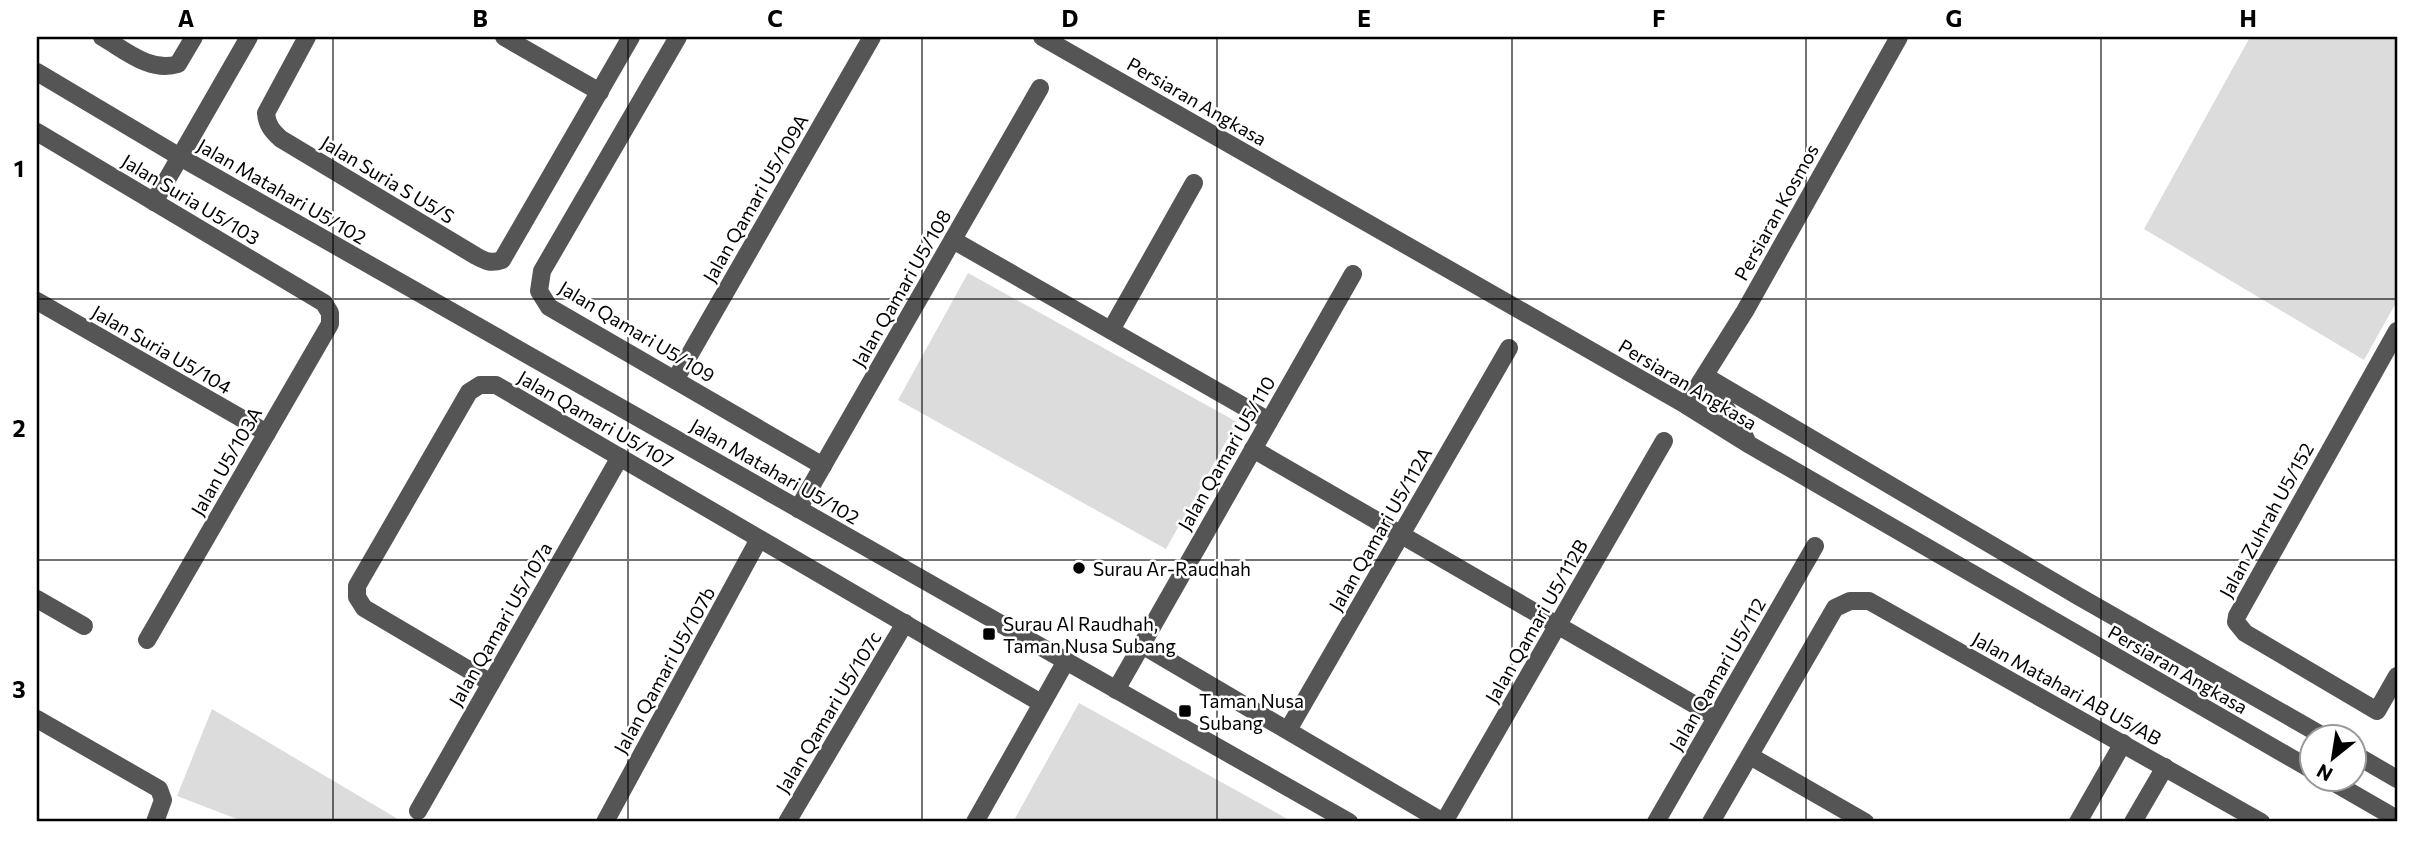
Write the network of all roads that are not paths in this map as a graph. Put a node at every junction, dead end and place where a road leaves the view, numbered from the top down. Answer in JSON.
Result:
{"nodes":[{"id":1,"x":102,"y":37,"type":"edge"},
{"id":2,"x":194,"y":37,"type":"edge"},
{"id":3,"x":249,"y":37,"type":"edge"},
{"id":4,"x":307,"y":37,"type":"edge"},
{"id":5,"x":504,"y":37,"type":"edge"},
{"id":6,"x":631,"y":37,"type":"edge"},
{"id":7,"x":678,"y":37,"type":"edge"},
{"id":8,"x":872,"y":37,"type":"edge"},
{"id":9,"x":1042,"y":37,"type":"edge"},
{"id":10,"x":1899,"y":37,"type":"edge"},
{"id":11,"x":37,"y":72,"type":"edge"},
{"id":12,"x":1040,"y":88,"type":"dead end"},
{"id":13,"x":600,"y":92,"type":"junction"},
{"id":14,"x":37,"y":132,"type":"edge"},
{"id":15,"x":180,"y":157,"type":"junction"},
{"id":16,"x":1194,"y":183,"type":"dead end"},
{"id":17,"x":154,"y":201,"type":"junction"},
{"id":18,"x":953,"y":240,"type":"junction"},
{"id":19,"x":1353,"y":274,"type":"dead end"},
{"id":20,"x":37,"y":301,"type":"edge"},
{"id":21,"x":324,"y":303,"type":"joint"},
{"id":22,"x":1111,"y":330,"type":"junction"},
{"id":23,"x":2397,"y":331,"type":"edge"},
{"id":24,"x":1509,"y":348,"type":"dead end"},
{"id":25,"x":1705,"y":376,"type":"junction"},
{"id":26,"x":675,"y":380,"type":"junction"},
{"id":27,"x":1686,"y":405,"type":"junction"},
{"id":28,"x":1269,"y":421,"type":"junction"},
{"id":29,"x":267,"y":433,"type":"junction"},
{"id":30,"x":1664,"y":441,"type":"dead end"},
{"id":31,"x":1750,"y":445,"type":"junction"},
{"id":32,"x":1253,"y":449,"type":"junction"},
{"id":33,"x":620,"y":457,"type":"junction"},
{"id":34,"x":823,"y":466,"type":"junction"},
{"id":35,"x":798,"y":509,"type":"junction"},
{"id":36,"x":1400,"y":536,"type":"junction"},
{"id":37,"x":759,"y":539,"type":"junction"},
{"id":38,"x":1815,"y":546,"type":"dead end"},
{"id":39,"x":37,"y":599,"type":"edge"},
{"id":40,"x":905,"y":623,"type":"junction"},
{"id":41,"x":84,"y":626,"type":"dead end"},
{"id":42,"x":1557,"y":626,"type":"junction"},
{"id":43,"x":147,"y":640,"type":"dead end"},
{"id":44,"x":1142,"y":645,"type":"junction"},
{"id":45,"x":1066,"y":661,"type":"junction"},
{"id":46,"x":2397,"y":676,"type":"edge"},
{"id":47,"x":491,"y":683,"type":"junction"},
{"id":48,"x":1116,"y":690,"type":"junction"},
{"id":49,"x":1041,"y":703,"type":"junction"},
{"id":50,"x":1716,"y":718,"type":"junction"},
{"id":51,"x":37,"y":719,"type":"edge"},
{"id":52,"x":2298,"y":723,"type":"edge"},
{"id":53,"x":1288,"y":730,"type":"junction"},
{"id":54,"x":2123,"y":743,"type":"junction"},
{"id":55,"x":1749,"y":756,"type":"junction"},
{"id":56,"x":2298,"y":762,"type":"edge"},
{"id":57,"x":2368,"y":762,"type":"edge"},
{"id":58,"x":2165,"y":766,"type":"junction"},
{"id":59,"x":2397,"y":779,"type":"edge"},
{"id":60,"x":2349,"y":792,"type":"edge"},
{"id":61,"x":418,"y":811,"type":"dead end"},
{"id":62,"x":2397,"y":820,"type":"edge"},
{"id":63,"x":155,"y":822,"type":"edge"},
{"id":64,"x":605,"y":822,"type":"edge"},
{"id":65,"x":787,"y":822,"type":"edge"},
{"id":66,"x":975,"y":822,"type":"edge"},
{"id":67,"x":1349,"y":822,"type":"edge"},
{"id":68,"x":1443,"y":822,"type":"edge"},
{"id":69,"x":1656,"y":822,"type":"edge"},
{"id":70,"x":1711,"y":822,"type":"edge"},
{"id":71,"x":1865,"y":822,"type":"edge"},
{"id":72,"x":2078,"y":822,"type":"edge"},
{"id":73,"x":2133,"y":822,"type":"edge"},
{"id":74,"x":2261,"y":822,"type":"edge"}],
"edges":[{"from":1,"to":2,"type":"street"},
{"from":3,"to":15,"type":"street"},
{"from":4,"to":13,"type":"street","name":"Jalan Suria S U5/S"},
{"from":5,"to":13,"type":"street"},
{"from":6,"to":13,"type":"street"},
{"from":7,"to":26,"type":"street","name":"Jalan Qamari U5/109"},
{"from":8,"to":26,"type":"street","name":"Jalan Qamari U5/109A"},
{"from":9,"to":27,"type":"street","name":"Persiaran Angkasa"},
{"from":10,"to":25,"type":"street","name":"Persiaran Kosmos"},
{"from":11,"to":15,"type":"street","name":"Jalan Matahari U5/102"},
{"from":12,"to":18,"type":"street","name":"Jalan Qamari U5/108"},
{"from":14,"to":17,"type":"street","name":"Jalan Suria U5/103"},
{"from":15,"to":17,"type":"street"},
{"from":15,"to":35,"type":"street","name":"Jalan Matahari U5/102"},
{"from":16,"to":22,"type":"street"},
{"from":17,"to":21,"type":"street","name":"Jalan Suria U5/103"},
{"from":18,"to":22,"type":"street"},
{"from":18,"to":34,"type":"street","name":"Jalan Qamari U5/108"},
{"from":19,"to":28,"type":"street","name":"Jalan Qamari U5/110"},
{"from":20,"to":29,"type":"street","name":"Jalan Suria U5/104"},
{"from":21,"to":29,"type":"street","name":"Jalan U5/103A"},
{"from":22,"to":28,"type":"street"},
{"from":23,"to":46,"type":"street","name":"Jalan Zuhrah U5/152"},
{"from":24,"to":36,"type":"street","name":"Jalan Qamari U5/112A"},
{"from":25,"to":27,"type":"street","name":"Persiaran Kosmos"},
{"from":25,"to":31,"type":"street"},
{"from":25,"to":52,"type":"street"},
{"from":26,"to":34,"type":"street","name":"Jalan Qamari U5/109"},
{"from":27,"to":31,"type":"street","name":"Persiaran Angkasa"},
{"from":28,"to":32,"type":"street","name":"Jalan Qamari U5/110"},
{"from":29,"to":43,"type":"street","name":"Jalan U5/103A"},
{"from":30,"to":42,"type":"street","name":"Jalan Qamari U5/112B"},
{"from":31,"to":56,"type":"street","name":"Persiaran Angkasa"},
{"from":32,"to":36,"type":"street"},
{"from":32,"to":44,"type":"street","name":"Jalan Qamari U5/110"},
{"from":33,"to":37,"type":"street","name":"Jalan Qamari U5/107"},
{"from":33,"to":47,"type":"street","name":"Jalan Qamari U5/107a"},
{"from":33,"to":47,"type":"street","name":"Jalan Qamari U5/107"},
{"from":34,"to":35,"type":"street","name":"Jalan Qamari U5/108"},
{"from":35,"to":45,"type":"street","name":"Jalan Matahari U5/102"},
{"from":36,"to":42,"type":"street"},
{"from":36,"to":53,"type":"street","name":"Jalan Qamari U5/112A"},
{"from":37,"to":40,"type":"street","name":"Jalan Qamari U5/107"},
{"from":37,"to":64,"type":"street","name":"Jalan Qamari U5/107b"},
{"from":38,"to":50,"type":"street","name":"Jalan Qamari U5/112"},
{"from":39,"to":41,"type":"street"},
{"from":40,"to":49,"type":"street","name":"Jalan Qamari U5/107"},
{"from":40,"to":65,"type":"street","name":"Jalan Qamari U5/107c"},
{"from":42,"to":50,"type":"street"},
{"from":42,"to":68,"type":"street","name":"Jalan Qamari U5/112B"},
{"from":44,"to":48,"type":"street","name":"Jalan Qamari U5/110"},
{"from":44,"to":53,"type":"street"},
{"from":45,"to":48,"type":"street","name":"Jalan Matahari U5/102"},
{"from":45,"to":49,"type":"street"},
{"from":47,"to":61,"type":"street","name":"Jalan Qamari U5/107a"},
{"from":48,"to":67,"type":"street","name":"Jalan Matahari U5/102"},
{"from":49,"to":66,"type":"street"},
{"from":50,"to":69,"type":"street","name":"Jalan Qamari U5/112"},
{"from":51,"to":63,"type":"street"},
{"from":53,"to":68,"type":"street"},
{"from":54,"to":55,"type":"street","name":"Jalan Matahari AB U5/AB"},
{"from":54,"to":58,"type":"street","name":"Jalan Matahari AB U5/AB"},
{"from":54,"to":72,"type":"street"},
{"from":55,"to":70,"type":"street"},
{"from":55,"to":71,"type":"street"},
{"from":57,"to":59,"type":"street"},
{"from":58,"to":73,"type":"street"},
{"from":58,"to":74,"type":"street","name":"Jalan Matahari AB U5/AB"},
{"from":60,"to":62,"type":"street"}]}
